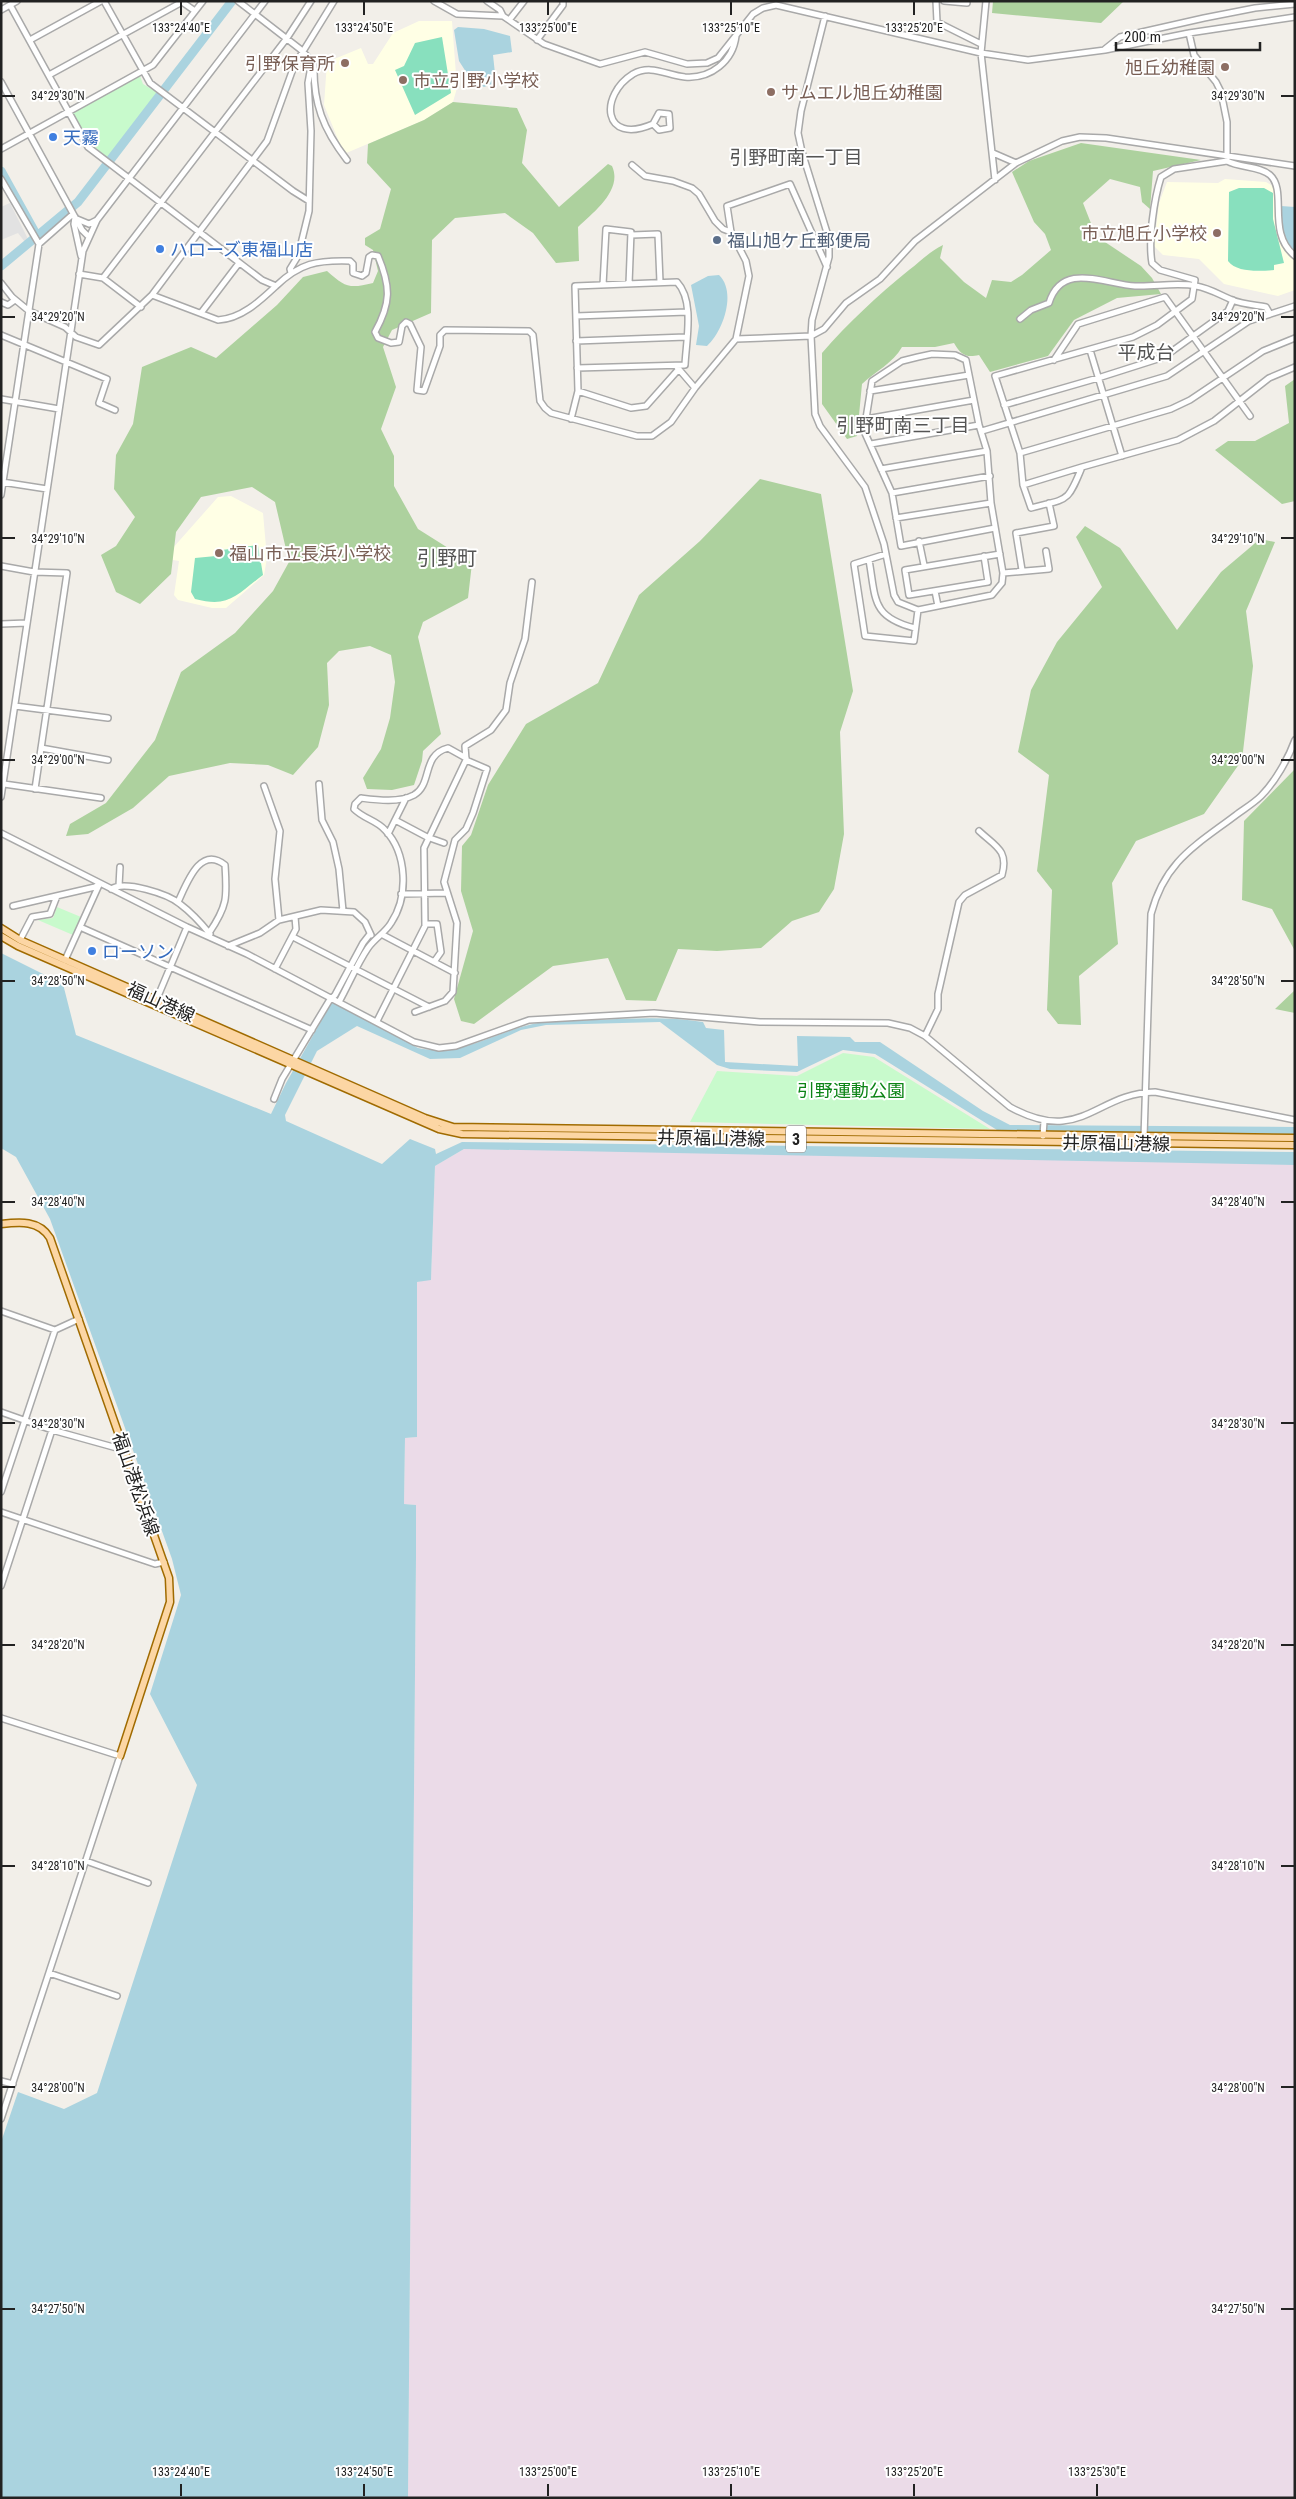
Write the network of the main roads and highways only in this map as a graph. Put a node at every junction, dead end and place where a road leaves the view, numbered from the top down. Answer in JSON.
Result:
{"nodes":[{"id":1,"x":1,"y":928,"type":"edge"},
{"id":2,"x":1,"y":936,"type":"edge"},
{"id":3,"x":294,"y":1064,"type":"junction"},
{"id":4,"x":1295,"y":1138,"type":"edge"},
{"id":5,"x":1144,"y":1140,"type":"junction"},
{"id":6,"x":1295,"y":1145,"type":"edge"},
{"id":7,"x":1,"y":1224,"type":"edge"},
{"id":8,"x":120,"y":1756,"type":"road end"}],
"edges":[{"from":1,"to":3,"type":"main road","name":"福山港線"},
{"from":2,"to":3,"type":"main road","name":"福山港線"},
{"from":3,"to":5,"type":"main road","name":"井原福山港線","number":"3"},
{"from":4,"to":5,"type":"main road","name":"井原福山港線","number":"3"},
{"from":5,"to":6,"type":"main road","name":"井原福山港線","number":"3"},
{"from":7,"to":8,"type":"main road","name":"福山港松浜線"}]}
